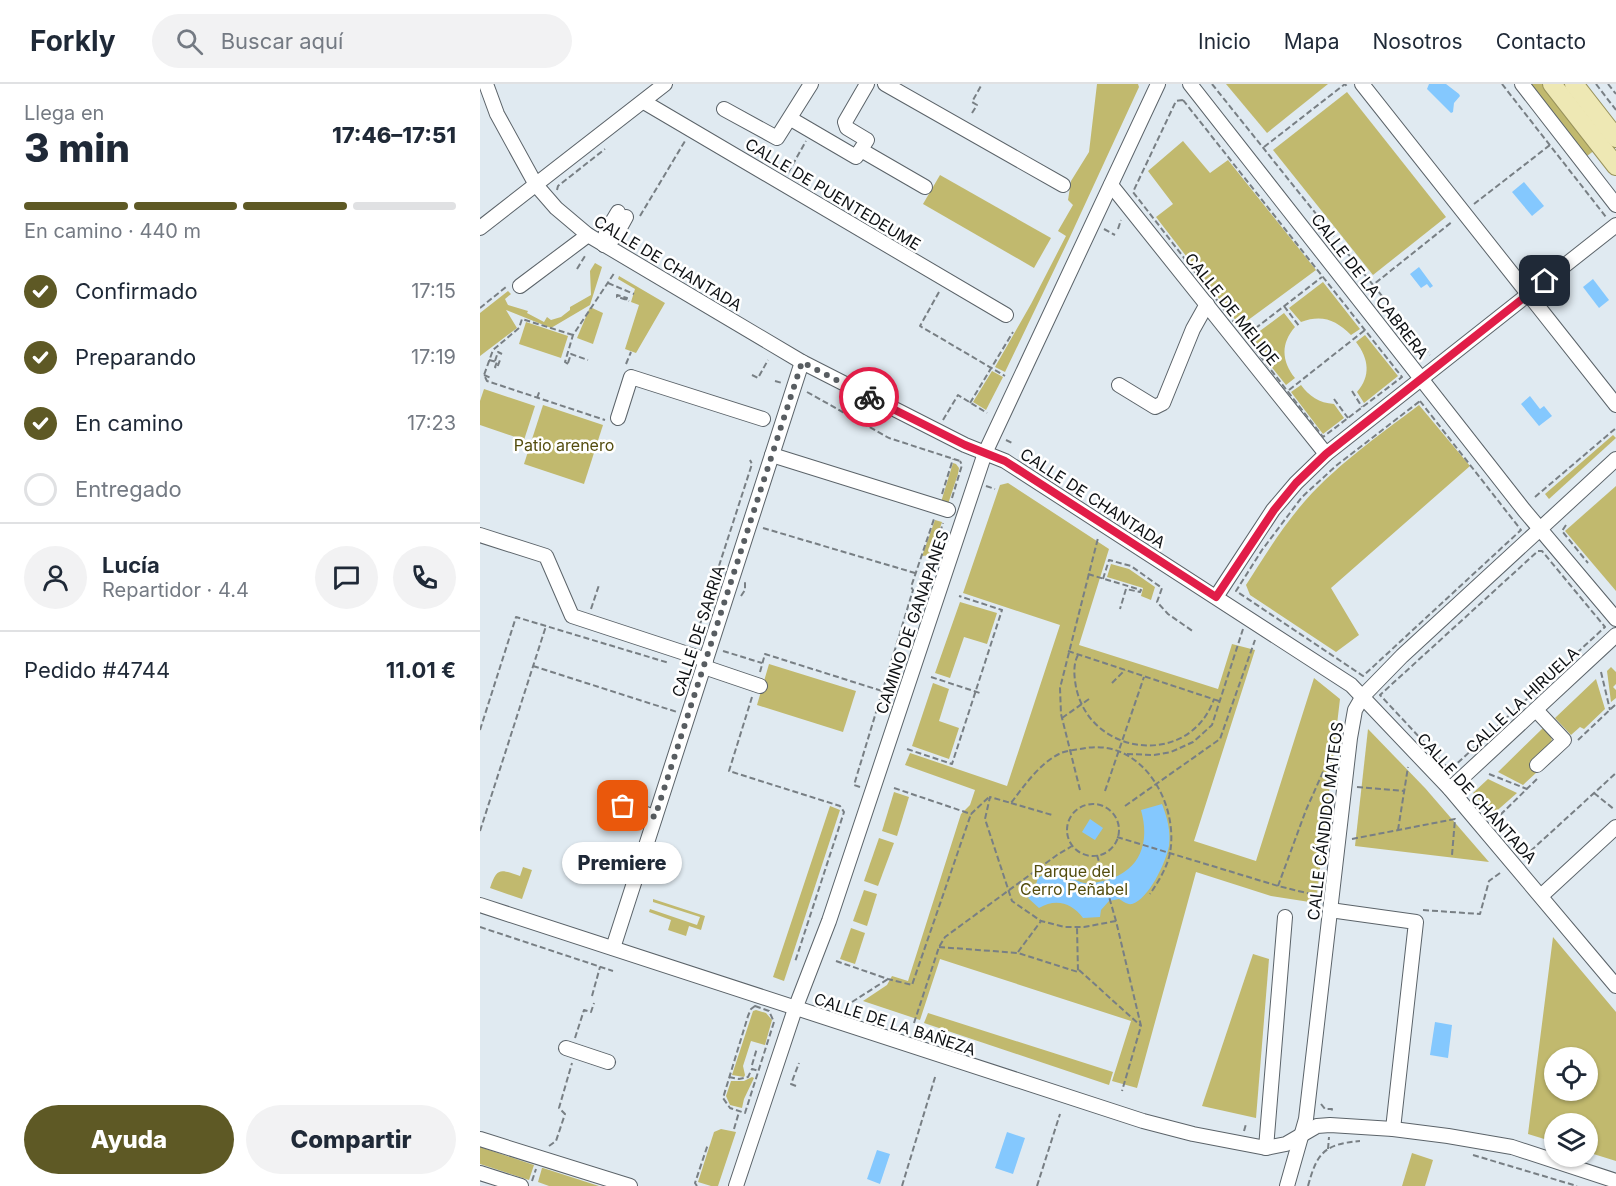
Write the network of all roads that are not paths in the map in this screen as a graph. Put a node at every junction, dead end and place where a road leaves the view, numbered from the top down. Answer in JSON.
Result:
{"nodes":[{"id":1,"x":486,"y":84,"type":"edge"},
{"id":2,"x":665,"y":84,"type":"edge"},
{"id":3,"x":811,"y":84,"type":"edge"},
{"id":4,"x":867,"y":84,"type":"edge"},
{"id":5,"x":885,"y":84,"type":"edge"},
{"id":6,"x":1158,"y":84,"type":"edge"},
{"id":7,"x":1190,"y":84,"type":"edge"},
{"id":8,"x":1522,"y":84,"type":"edge"},
{"id":9,"x":1552,"y":84,"type":"edge"},
{"id":10,"x":1574,"y":84,"type":"edge"},
{"id":11,"x":1357,"y":89,"type":"edge"},
{"id":12,"x":644,"y":102,"type":"junction"},
{"id":13,"x":724,"y":109,"type":"dead end"},
{"id":14,"x":791,"y":119,"type":"junction"},
{"id":15,"x":1616,"y":138,"type":"edge"},
{"id":16,"x":861,"y":150,"type":"junction"},
{"id":17,"x":1616,"y":166,"type":"edge"},
{"id":18,"x":536,"y":185,"type":"junction"},
{"id":19,"x":1063,"y":185,"type":"dead end"},
{"id":20,"x":1111,"y":185,"type":"junction"},
{"id":21,"x":925,"y":187,"type":"dead end"},
{"id":22,"x":1616,"y":205,"type":"edge"},
{"id":23,"x":626,"y":218,"type":"road end"},
{"id":24,"x":1610,"y":223,"type":"edge"},
{"id":25,"x":480,"y":228,"type":"edge"},
{"id":26,"x":588,"y":235,"type":"junction"},
{"id":27,"x":604,"y":245,"type":"junction"},
{"id":28,"x":520,"y":286,"type":"dead end"},
{"id":29,"x":1529,"y":293,"type":"junction"},
{"id":30,"x":1207,"y":304,"type":"junction"},
{"id":31,"x":1006,"y":315,"type":"dead end"},
{"id":32,"x":802,"y":362,"type":"junction"},
{"id":33,"x":1422,"y":378,"type":"junction"},
{"id":34,"x":1119,"y":385,"type":"dead end"},
{"id":35,"x":1616,"y":405,"type":"edge"},
{"id":36,"x":611,"y":419,"type":"road end"},
{"id":37,"x":763,"y":419,"type":"dead end"},
{"id":38,"x":985,"y":453,"type":"junction"},
{"id":39,"x":772,"y":454,"type":"junction"},
{"id":40,"x":1326,"y":454,"type":"junction"},
{"id":41,"x":1616,"y":459,"type":"edge"},
{"id":42,"x":943,"y":508,"type":"road end"},
{"id":43,"x":1541,"y":529,"type":"junction"},
{"id":44,"x":480,"y":535,"type":"edge"},
{"id":45,"x":1216,"y":597,"type":"junction"},
{"id":46,"x":1616,"y":619,"type":"edge"},
{"id":47,"x":1616,"y":635,"type":"edge"},
{"id":48,"x":706,"y":658,"type":"junction"},
{"id":49,"x":758,"y":685,"type":"road end"},
{"id":50,"x":1363,"y":696,"type":"junction"},
{"id":51,"x":1536,"y":710,"type":"junction"},
{"id":52,"x":1538,"y":765,"type":"dead end"},
{"id":53,"x":1450,"y":789,"type":"junction"},
{"id":54,"x":623,"y":806,"type":"dead end"},
{"id":55,"x":655,"y":817,"type":"junction"},
{"id":56,"x":1616,"y":827,"type":"edge"},
{"id":57,"x":1541,"y":896,"type":"junction"},
{"id":58,"x":480,"y":905,"type":"edge"},
{"id":59,"x":1330,"y":910,"type":"junction"},
{"id":60,"x":1286,"y":917,"type":"dead end"},
{"id":61,"x":613,"y":948,"type":"junction"},
{"id":62,"x":1616,"y":986,"type":"edge"},
{"id":63,"x":795,"y":1008,"type":"junction"},
{"id":64,"x":572,"y":1046,"type":"road end"},
{"id":65,"x":608,"y":1062,"type":"dead end"},
{"id":66,"x":1393,"y":1129,"type":"junction"},
{"id":67,"x":1303,"y":1134,"type":"junction"},
{"id":68,"x":480,"y":1139,"type":"edge"},
{"id":69,"x":1266,"y":1148,"type":"junction"},
{"id":70,"x":480,"y":1173,"type":"edge"},
{"id":71,"x":1616,"y":1181,"type":"edge"},
{"id":72,"x":526,"y":1184,"type":"edge"},
{"id":73,"x":630,"y":1186,"type":"edge"},
{"id":74,"x":736,"y":1186,"type":"edge"},
{"id":75,"x":1287,"y":1186,"type":"edge"}],
"edges":[{"from":1,"to":18,"type":"street","name":"CALLE DE CHANTADA"},
{"from":2,"to":12,"type":"street"},
{"from":3,"to":14,"type":"street"},
{"from":4,"to":16,"type":"street"},
{"from":5,"to":19,"type":"street"},
{"from":6,"to":20,"type":"street","name":"CAMINO DE GANAPANES"},
{"from":7,"to":33,"type":"street","name":"CALLE DE LA CABRERA"},
{"from":8,"to":22,"type":"street"},
{"from":9,"to":17,"type":"main road"},
{"from":10,"to":15,"type":"main road"},
{"from":11,"to":29,"type":"street"},
{"from":12,"to":18,"type":"street"},
{"from":12,"to":31,"type":"street","name":"CALLE DE PUENTEDEUME"},
{"from":13,"to":14,"type":"street"},
{"from":14,"to":16,"type":"street"},
{"from":16,"to":21,"type":"street"},
{"from":18,"to":25,"type":"street"},
{"from":18,"to":26,"type":"street","name":"CALLE DE CHANTADA"},
{"from":20,"to":30,"type":"street","name":"CALLE DE MELIDE"},
{"from":20,"to":38,"type":"street","name":"CAMINO DE GANAPANES"},
{"from":23,"to":27,"type":"street"},
{"from":24,"to":29,"type":"street"},
{"from":26,"to":27,"type":"street","name":"CALLE DE CHANTADA"},
{"from":26,"to":28,"type":"street"},
{"from":27,"to":32,"type":"street","name":"CALLE DE CHANTADA"},
{"from":29,"to":33,"type":"street"},
{"from":29,"to":35,"type":"street"},
{"from":30,"to":34,"type":"street"},
{"from":30,"to":40,"type":"street","name":"CALLE DE MELIDE"},
{"from":32,"to":38,"type":"street","name":"CALLE DE CHANTADA"},
{"from":32,"to":39,"type":"street","name":"CALLE DE SARRIA"},
{"from":33,"to":40,"type":"street"},
{"from":33,"to":43,"type":"street","name":"CALLE DE LA CABRERA"},
{"from":36,"to":37,"type":"street"},
{"from":38,"to":45,"type":"street","name":"CALLE DE CHANTADA"},
{"from":38,"to":63,"type":"street","name":"CAMINO DE GANAPANES"},
{"from":39,"to":42,"type":"street"},
{"from":39,"to":48,"type":"street","name":"CALLE DE SARRIA"},
{"from":40,"to":45,"type":"street"},
{"from":41,"to":43,"type":"street","name":"CALLE CÁNDIDO MATEOS"},
{"from":43,"to":46,"type":"street","name":"CALLE DE LA CABRERA"},
{"from":43,"to":50,"type":"street","name":"CALLE CÁNDIDO MATEOS"},
{"from":44,"to":48,"type":"street"},
{"from":45,"to":50,"type":"street","name":"CALLE DE CHANTADA"},
{"from":47,"to":51,"type":"street","name":"CALLE LA HIRUELA"},
{"from":48,"to":49,"type":"street"},
{"from":48,"to":55,"type":"street","name":"CALLE DE SARRIA"},
{"from":50,"to":53,"type":"street","name":"CALLE DE CHANTADA"},
{"from":50,"to":59,"type":"street","name":"CALLE CÁNDIDO MATEOS"},
{"from":51,"to":52,"type":"street"},
{"from":51,"to":53,"type":"street","name":"CALLE LA HIRUELA"},
{"from":53,"to":57,"type":"street","name":"CALLE DE CHANTADA"},
{"from":54,"to":55,"type":"street"},
{"from":55,"to":61,"type":"street","name":"CALLE DE SARRIA"},
{"from":56,"to":57,"type":"street"},
{"from":57,"to":62,"type":"street","name":"CALLE DE CHANTADA"},
{"from":58,"to":61,"type":"street","name":"CALLE DE LA BAÑEZA"},
{"from":59,"to":66,"type":"street"},
{"from":59,"to":67,"type":"street","name":"CALLE CÁNDIDO MATEOS"},
{"from":60,"to":69,"type":"street"},
{"from":61,"to":63,"type":"street","name":"CALLE DE LA BAÑEZA"},
{"from":63,"to":69,"type":"street","name":"CALLE DE LA BAÑEZA"},
{"from":63,"to":74,"type":"street","name":"CAMINO DE GANAPANES"},
{"from":64,"to":65,"type":"street"},
{"from":66,"to":67,"type":"street","name":"CALLE DE LA BAÑEZA"},
{"from":66,"to":71,"type":"street","name":"CALLE DE LA BAÑEZA"},
{"from":67,"to":69,"type":"street","name":"CALLE DE LA BAÑEZA"},
{"from":67,"to":75,"type":"street","name":"CALLE CÁNDIDO MATEOS"},
{"from":68,"to":73,"type":"street"},
{"from":70,"to":72,"type":"street"}]}
